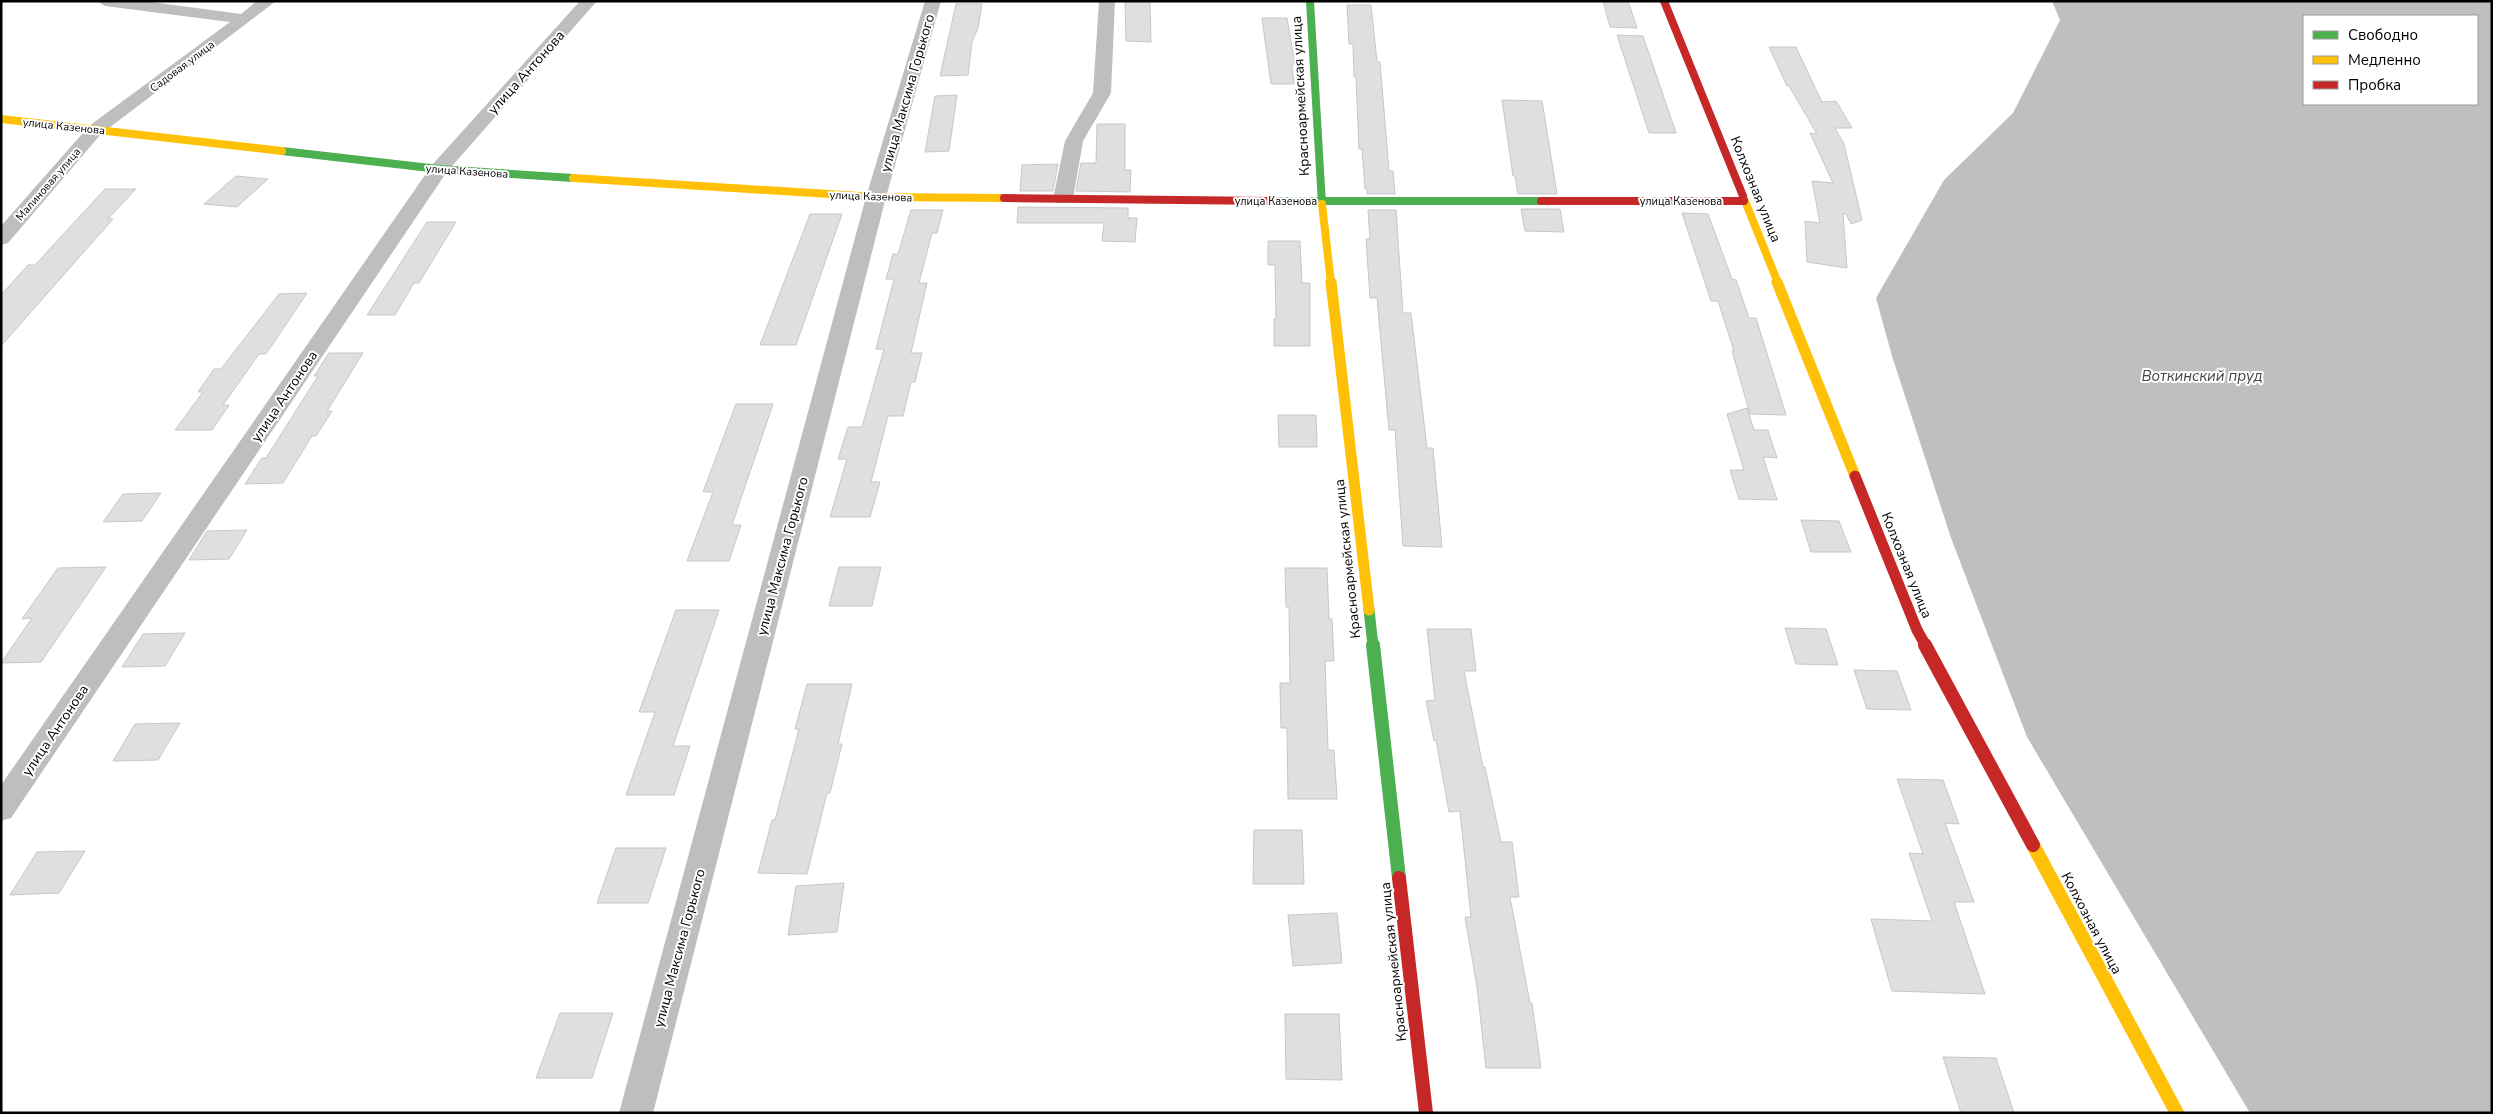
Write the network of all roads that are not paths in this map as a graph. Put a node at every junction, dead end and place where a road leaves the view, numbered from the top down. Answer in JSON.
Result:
{"nodes":[{"id":1,"x":105,"y":1,"type":"edge"},
{"id":2,"x":268,"y":1,"type":"edge"},
{"id":3,"x":590,"y":1,"type":"edge"},
{"id":4,"x":934,"y":1,"type":"edge"},
{"id":5,"x":1107,"y":1,"type":"edge"},
{"id":6,"x":1310,"y":1,"type":"edge"},
{"id":7,"x":1664,"y":1,"type":"edge"},
{"id":8,"x":246,"y":19,"type":"junction"},
{"id":9,"x":1,"y":120,"type":"edge"},
{"id":10,"x":95,"y":130,"type":"junction"},
{"id":11,"x":439,"y":169,"type":"junction"},
{"id":12,"x":876,"y":197,"type":"junction"},
{"id":13,"x":1064,"y":200,"type":"junction"},
{"id":14,"x":1744,"y":201,"type":"junction"},
{"id":15,"x":1322,"y":202,"type":"junction"},
{"id":16,"x":1,"y":239,"type":"edge"},
{"id":17,"x":1,"y":809,"type":"edge"},
{"id":18,"x":636,"y":1113,"type":"edge"},
{"id":19,"x":1426,"y":1113,"type":"edge"},
{"id":20,"x":2177,"y":1113,"type":"edge"}],
"edges":[{"from":1,"to":8,"type":"street"},
{"from":2,"to":8,"type":"street","name":"Садовая улица"},
{"from":3,"to":11,"type":"street","name":"улица Антонова"},
{"from":4,"to":12,"type":"street","name":"улица Максима Горького"},
{"from":5,"to":13,"type":"street"},
{"from":6,"to":15,"type":"street","name":"Красноармейская улица"},
{"from":7,"to":14,"type":"street","name":"Колхозная улица"},
{"from":8,"to":10,"type":"street","name":"Садовая улица"},
{"from":9,"to":10,"type":"street","name":"улица Казенова"},
{"from":10,"to":11,"type":"street","name":"улица Казенова"},
{"from":10,"to":16,"type":"street","name":"Малиновая улица"},
{"from":11,"to":12,"type":"street","name":"улица Казенова"},
{"from":11,"to":17,"type":"street","name":"улица Антонова"},
{"from":12,"to":13,"type":"street","name":"улица Казенова"},
{"from":12,"to":18,"type":"street","name":"улица Максима Горького"},
{"from":13,"to":15,"type":"street","name":"улица Казенова"},
{"from":14,"to":15,"type":"street","name":"улица Казенова"},
{"from":14,"to":20,"type":"street","name":"Колхозная улица"},
{"from":15,"to":19,"type":"street","name":"Красноармейская улица"}]}
